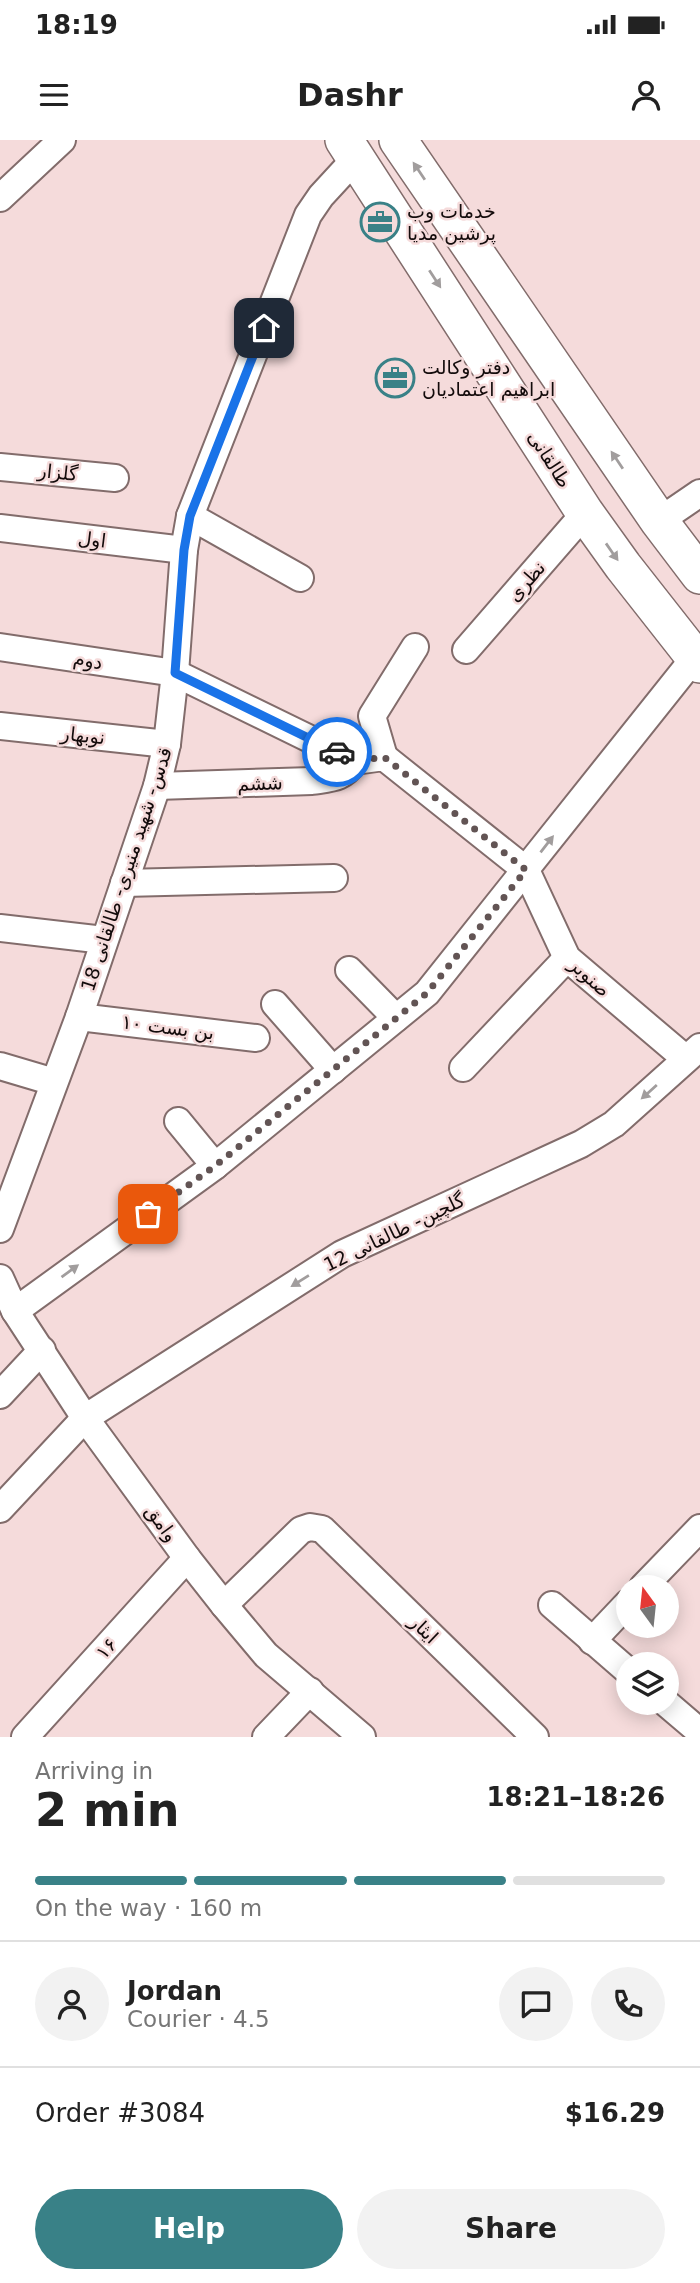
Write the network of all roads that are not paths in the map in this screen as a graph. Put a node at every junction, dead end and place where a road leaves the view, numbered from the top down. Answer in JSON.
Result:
{"nodes":[{"id":1,"x":398,"y":140,"type":"edge"},
{"id":2,"x":49,"y":145,"type":"edge"},
{"id":3,"x":350,"y":149,"type":"edge"},
{"id":4,"x":0,"y":198,"type":"edge"},
{"id":5,"x":0,"y":467,"type":"edge"},
{"id":6,"x":115,"y":478,"type":"dead end"},
{"id":7,"x":700,"y":493,"type":"edge"},
{"id":8,"x":585,"y":513,"type":"junction"},
{"id":9,"x":190,"y":516,"type":"junction"},
{"id":10,"x":659,"y":522,"type":"junction"},
{"id":11,"x":0,"y":527,"type":"edge"},
{"id":12,"x":184,"y":550,"type":"junction"},
{"id":13,"x":700,"y":575,"type":"edge"},
{"id":14,"x":300,"y":578,"type":"dead end"},
{"id":15,"x":0,"y":647,"type":"edge"},
{"id":16,"x":415,"y":647,"type":"dead end"},
{"id":17,"x":466,"y":650,"type":"dead end"},
{"id":18,"x":697,"y":660,"type":"edge"},
{"id":19,"x":175,"y":673,"type":"junction"},
{"id":20,"x":0,"y":726,"type":"edge"},
{"id":21,"x":167,"y":744,"type":"junction"},
{"id":22,"x":384,"y":757,"type":"junction"},
{"id":23,"x":355,"y":761,"type":"junction"},
{"id":24,"x":157,"y":786,"type":"junction"},
{"id":25,"x":526,"y":870,"type":"junction"},
{"id":26,"x":334,"y":878,"type":"dead end"},
{"id":27,"x":124,"y":883,"type":"junction"},
{"id":28,"x":0,"y":928,"type":"edge"},
{"id":29,"x":104,"y":940,"type":"junction"},
{"id":30,"x":567,"y":958,"type":"junction"},
{"id":31,"x":349,"y":970,"type":"dead end"},
{"id":32,"x":275,"y":1004,"type":"dead end"},
{"id":33,"x":79,"y":1017,"type":"junction"},
{"id":34,"x":396,"y":1018,"type":"junction"},
{"id":35,"x":256,"y":1038,"type":"dead end"},
{"id":36,"x":693,"y":1053,"type":"edge"},
{"id":37,"x":0,"y":1066,"type":"edge"},
{"id":38,"x":463,"y":1068,"type":"dead end"},
{"id":39,"x":333,"y":1070,"type":"junction"},
{"id":40,"x":54,"y":1082,"type":"junction"},
{"id":41,"x":178,"y":1121,"type":"dead end"},
{"id":42,"x":215,"y":1166,"type":"junction"},
{"id":43,"x":0,"y":1229,"type":"edge"},
{"id":44,"x":0,"y":1278,"type":"edge"},
{"id":45,"x":15,"y":1311,"type":"junction"},
{"id":46,"x":42,"y":1350,"type":"junction"},
{"id":47,"x":0,"y":1395,"type":"edge"},
{"id":48,"x":85,"y":1418,"type":"junction"},
{"id":49,"x":0,"y":1508,"type":"edge"},
{"id":50,"x":700,"y":1528,"type":"edge"},
{"id":51,"x":187,"y":1558,"type":"junction"},
{"id":52,"x":655,"y":1575,"type":"edge"},
{"id":53,"x":223,"y":1605,"type":"junction"},
{"id":54,"x":552,"y":1605,"type":"dead end"},
{"id":55,"x":616,"y":1616,"type":"edge"},
{"id":56,"x":592,"y":1641,"type":"junction"},
{"id":57,"x":616,"y":1661,"type":"edge"},
{"id":58,"x":310,"y":1691,"type":"junction"},
{"id":59,"x":679,"y":1714,"type":"edge"},
{"id":60,"x":700,"y":1732,"type":"edge"},
{"id":61,"x":25,"y":1737,"type":"edge"},
{"id":62,"x":266,"y":1737,"type":"edge"},
{"id":63,"x":362,"y":1737,"type":"edge"},
{"id":64,"x":535,"y":1737,"type":"edge"}],
"edges":[{"from":10,"to":1,"type":"main road","one_way":true},
{"from":2,"to":4,"type":"street"},
{"from":3,"to":8,"type":"main road","name":"طالقانی","one_way":true},
{"from":3,"to":9,"type":"street","name":"قدس- شهید منیری- طالقانی 18"},
{"from":5,"to":6,"type":"street","name":"گلزار"},
{"from":7,"to":10,"type":"street"},
{"from":8,"to":17,"type":"street","name":"نظری"},
{"from":8,"to":18,"type":"main road","name":"طالقانی","one_way":true},
{"from":9,"to":12,"type":"street","name":"قدس- شهید منیری- طالقانی 18"},
{"from":9,"to":14,"type":"street"},
{"from":10,"to":13,"type":"main road"},
{"from":11,"to":12,"type":"street","name":"اول"},
{"from":12,"to":19,"type":"street","name":"قدس- شهید منیری- طالقانی 18"},
{"from":15,"to":19,"type":"street","name":"دوم"},
{"from":16,"to":22,"type":"street"},
{"from":25,"to":18,"type":"street","one_way":true},
{"from":19,"to":21,"type":"street","name":"قدس- شهید منیری- طالقانی 18"},
{"from":19,"to":23,"type":"street","name":"دوم"},
{"from":20,"to":21,"type":"street","name":"نوبهار"},
{"from":21,"to":24,"type":"street","name":"قدس- شهید منیری- طالقانی 18"},
{"from":22,"to":23,"type":"street"},
{"from":22,"to":25,"type":"street"},
{"from":23,"to":24,"type":"street","name":"ششم"},
{"from":24,"to":27,"type":"street","name":"قدس- شهید منیری- طالقانی 18"},
{"from":25,"to":30,"type":"street","name":"صنوبر"},
{"from":25,"to":34,"type":"street"},
{"from":26,"to":27,"type":"street"},
{"from":27,"to":29,"type":"street","name":"قدس- شهید منیری- طالقانی 18"},
{"from":28,"to":29,"type":"street"},
{"from":29,"to":33,"type":"street","name":"قدس- شهید منیری- طالقانی 18"},
{"from":30,"to":36,"type":"street","name":"صنوبر"},
{"from":30,"to":38,"type":"street"},
{"from":31,"to":34,"type":"street"},
{"from":32,"to":39,"type":"street"},
{"from":33,"to":35,"type":"street","name":"بن بست ۱۰"},
{"from":33,"to":40,"type":"street","name":"قدس- شهید منیری- طالقانی 18"},
{"from":34,"to":39,"type":"street"},
{"from":36,"to":48,"type":"street","name":"گلچین- طالقانی 12","one_way":true},
{"from":37,"to":40,"type":"street"},
{"from":39,"to":42,"type":"street"},
{"from":40,"to":43,"type":"street","name":"قدس- شهید منیری- طالقانی 18"},
{"from":41,"to":42,"type":"street"},
{"from":45,"to":42,"type":"street","one_way":true},
{"from":44,"to":45,"type":"street","name":"وامق"},
{"from":45,"to":46,"type":"street","name":"وامق"},
{"from":46,"to":47,"type":"street"},
{"from":46,"to":48,"type":"street","name":"وامق"},
{"from":48,"to":49,"type":"street","name":"گلچین- طالقانی 12"},
{"from":48,"to":51,"type":"street","name":"وامق"},
{"from":50,"to":52,"type":"street"},
{"from":51,"to":53,"type":"street","name":"وامق"},
{"from":51,"to":61,"type":"street","name":"۱۶"},
{"from":53,"to":58,"type":"street","name":"وامق"},
{"from":53,"to":64,"type":"street","name":"ایثار"},
{"from":54,"to":56,"type":"street"},
{"from":55,"to":56,"type":"street"},
{"from":56,"to":57,"type":"street"},
{"from":58,"to":62,"type":"street"},
{"from":58,"to":63,"type":"street","name":"وامق"},
{"from":59,"to":60,"type":"street"}]}
